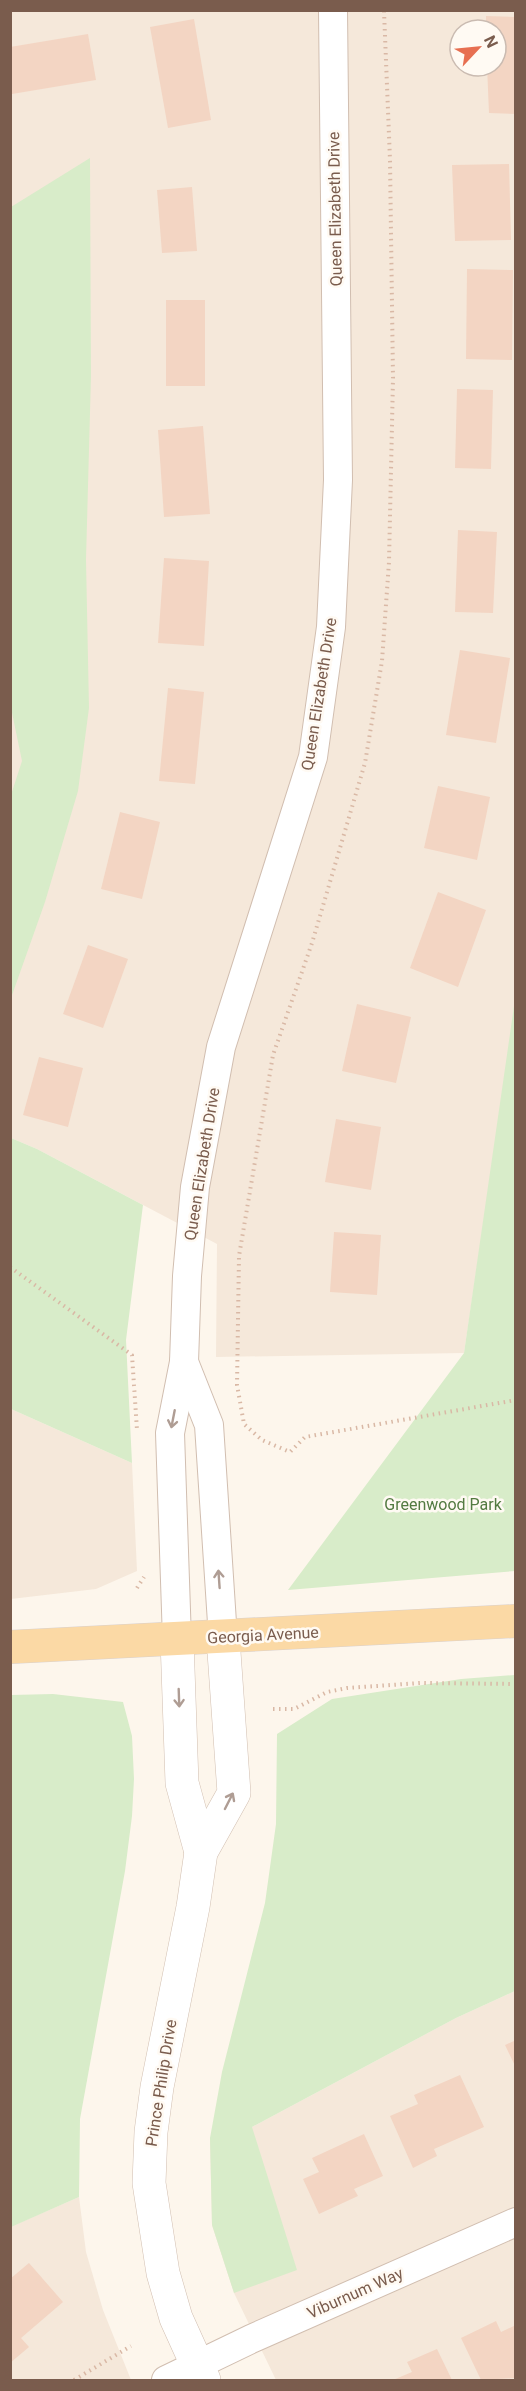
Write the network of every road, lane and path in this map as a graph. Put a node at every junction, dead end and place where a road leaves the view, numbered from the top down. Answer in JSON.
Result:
{"nodes":[{"id":1,"x":333,"y":10,"type":"edge"},
{"id":2,"x":10,"y":1267,"type":"edge"},
{"id":3,"x":132,"y":1355,"type":"dead end"},
{"id":4,"x":184,"y":1362,"type":"junction"},
{"id":5,"x":516,"y":1400,"type":"edge"},
{"id":6,"x":244,"y":1424,"type":"dead end"},
{"id":7,"x":516,"y":1621,"type":"edge"},
{"id":8,"x":223,"y":1638,"type":"junction"},
{"id":9,"x":177,"y":1640,"type":"junction"},
{"id":10,"x":10,"y":1647,"type":"edge"},
{"id":11,"x":516,"y":1684,"type":"edge"},
{"id":12,"x":273,"y":1709,"type":"dead end"},
{"id":13,"x":201,"y":1852,"type":"junction"},
{"id":14,"x":516,"y":2222,"type":"edge"},
{"id":15,"x":131,"y":2346,"type":"dead end"},
{"id":16,"x":200,"y":2372,"type":"edge"},
{"id":17,"x":74,"y":2380,"type":"edge"},
{"id":18,"x":166,"y":2380,"type":"edge"}],
"edges":[{"from":1,"to":4,"type":"street","name":"Queen Elizabeth Drive"},
{"from":2,"to":3,"type":"path"},
{"from":8,"to":4,"type":"street","name":"Queen Elizabeth Drive","one_way":true},
{"from":4,"to":9,"type":"street","name":"Queen Elizabeth Drive","one_way":true},
{"from":5,"to":6,"type":"path"},
{"from":7,"to":8,"type":"main road","name":"Georgia Avenue"},
{"from":8,"to":9,"type":"main road","name":"Georgia Avenue"},
{"from":13,"to":8,"type":"street","name":"Prince Philip Drive","one_way":true},
{"from":9,"to":10,"type":"main road","name":"Georgia Avenue"},
{"from":9,"to":13,"type":"street","name":"Prince Philip Drive","one_way":true},
{"from":11,"to":12,"type":"path"},
{"from":13,"to":16,"type":"street","name":"Prince Philip Drive"},
{"from":14,"to":16,"type":"street","name":"Viburnum Way"},
{"from":15,"to":17,"type":"path"},
{"from":16,"to":18,"type":"street","name":"Viburnum Way"}]}
